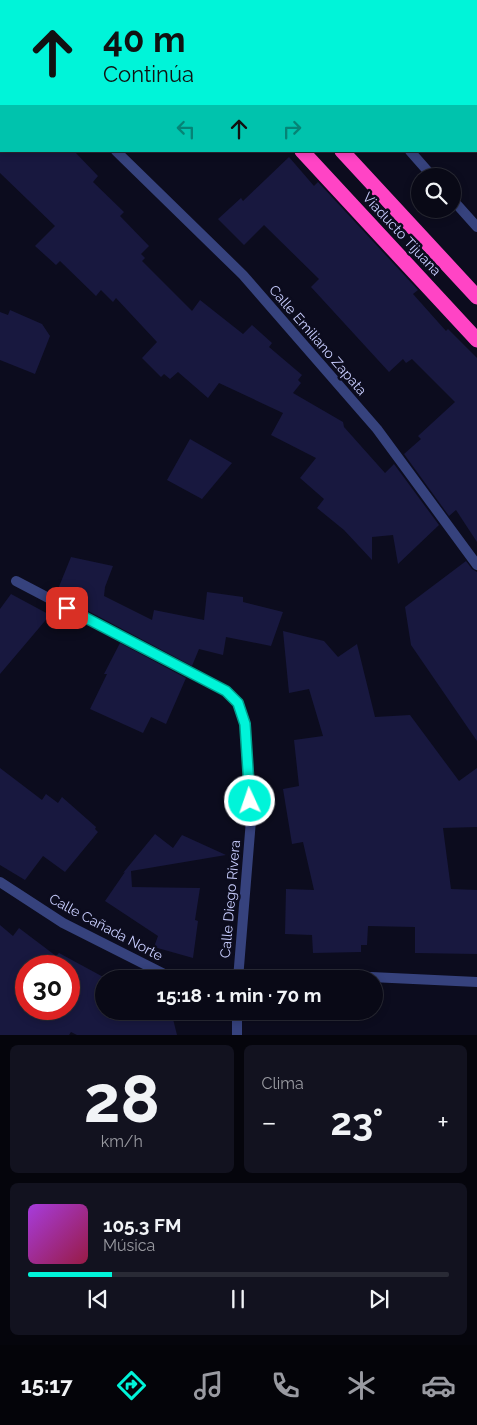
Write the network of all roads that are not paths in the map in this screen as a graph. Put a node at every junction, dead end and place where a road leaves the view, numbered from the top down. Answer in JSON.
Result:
{"nodes":[{"id":1,"x":117,"y":152,"type":"edge"},
{"id":2,"x":303,"y":152,"type":"edge"},
{"id":3,"x":343,"y":152,"type":"edge"},
{"id":4,"x":411,"y":152,"type":"edge"},
{"id":5,"x":425,"y":168,"type":"edge"},
{"id":6,"x":461,"y":209,"type":"edge"},
{"id":7,"x":477,"y":227,"type":"edge"},
{"id":8,"x":477,"y":297,"type":"edge"},
{"id":9,"x":477,"y":340,"type":"edge"},
{"id":10,"x":477,"y":565,"type":"edge"},
{"id":11,"x":16,"y":581,"type":"dead end"},
{"id":12,"x":0,"y":882,"type":"edge"},
{"id":13,"x":156,"y":970,"type":"edge"},
{"id":14,"x":239,"y":970,"type":"edge"},
{"id":15,"x":383,"y":978,"type":"edge"},
{"id":16,"x":477,"y":982,"type":"edge"},
{"id":17,"x":237,"y":1020,"type":"edge"},
{"id":18,"x":237,"y":1035,"type":"edge"}],
"edges":[{"from":1,"to":10,"type":"street","name":"Calle Emiliano Zapata"},
{"from":2,"to":9,"type":"highway","name":"Viaducto Tijuana"},
{"from":3,"to":8,"type":"highway","name":"Viaducto Tijuana"},
{"from":4,"to":5,"type":"street"},
{"from":6,"to":7,"type":"street"},
{"from":11,"to":14,"type":"street","name":"Calle Diego Rivera"},
{"from":12,"to":13,"type":"street","name":"Calle Cañada Norte"},
{"from":15,"to":16,"type":"street"},
{"from":17,"to":18,"type":"street"}]}
